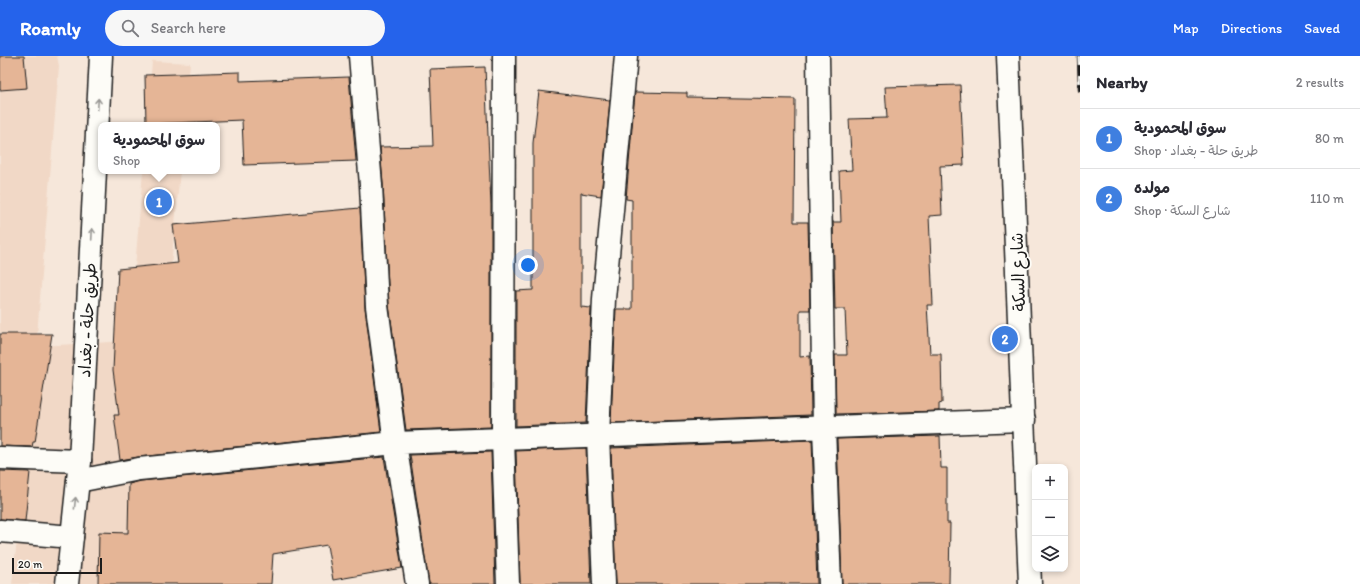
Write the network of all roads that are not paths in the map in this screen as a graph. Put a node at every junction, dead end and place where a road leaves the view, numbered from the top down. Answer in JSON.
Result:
{"nodes":[{"id":1,"x":101,"y":56,"type":"edge"},
{"id":2,"x":360,"y":56,"type":"edge"},
{"id":3,"x":504,"y":56,"type":"edge"},
{"id":4,"x":626,"y":56,"type":"edge"},
{"id":5,"x":818,"y":56,"type":"edge"},
{"id":6,"x":1008,"y":56,"type":"edge"},
{"id":7,"x":1024,"y":420,"type":"junction"},
{"id":8,"x":824,"y":428,"type":"junction"},
{"id":9,"x":598,"y":436,"type":"junction"},
{"id":10,"x":503,"y":439,"type":"junction"},
{"id":11,"x":395,"y":443,"type":"junction"},
{"id":12,"x":0,"y":458,"type":"edge"},
{"id":13,"x":79,"y":471,"type":"junction"},
{"id":14,"x":0,"y":531,"type":"edge"},
{"id":15,"x":72,"y":537,"type":"junction"},
{"id":16,"x":67,"y":584,"type":"edge"},
{"id":17,"x":417,"y":584,"type":"edge"},
{"id":18,"x":508,"y":584,"type":"edge"},
{"id":19,"x":604,"y":584,"type":"edge"},
{"id":20,"x":830,"y":584,"type":"edge"},
{"id":21,"x":1030,"y":584,"type":"edge"}],
"edges":[{"from":13,"to":1,"type":"street","name":"طريق حلة - بغداد","one_way":true},
{"from":2,"to":11,"type":"street"},
{"from":3,"to":10,"type":"street"},
{"from":4,"to":9,"type":"street"},
{"from":5,"to":8,"type":"street"},
{"from":6,"to":7,"type":"street","name":"شارع السكة"},
{"from":7,"to":8,"type":"street"},
{"from":7,"to":21,"type":"street","name":"شارع السكة"},
{"from":8,"to":9,"type":"street"},
{"from":8,"to":20,"type":"street"},
{"from":9,"to":10,"type":"street"},
{"from":9,"to":19,"type":"street"},
{"from":10,"to":11,"type":"street"},
{"from":10,"to":18,"type":"street"},
{"from":11,"to":13,"type":"street"},
{"from":11,"to":17,"type":"street"},
{"from":12,"to":13,"type":"street"},
{"from":15,"to":13,"type":"street","name":"طريق حلة - بغداد","one_way":true},
{"from":14,"to":15,"type":"street"},
{"from":15,"to":16,"type":"street","name":"طريق حلة - بغداد"}]}
